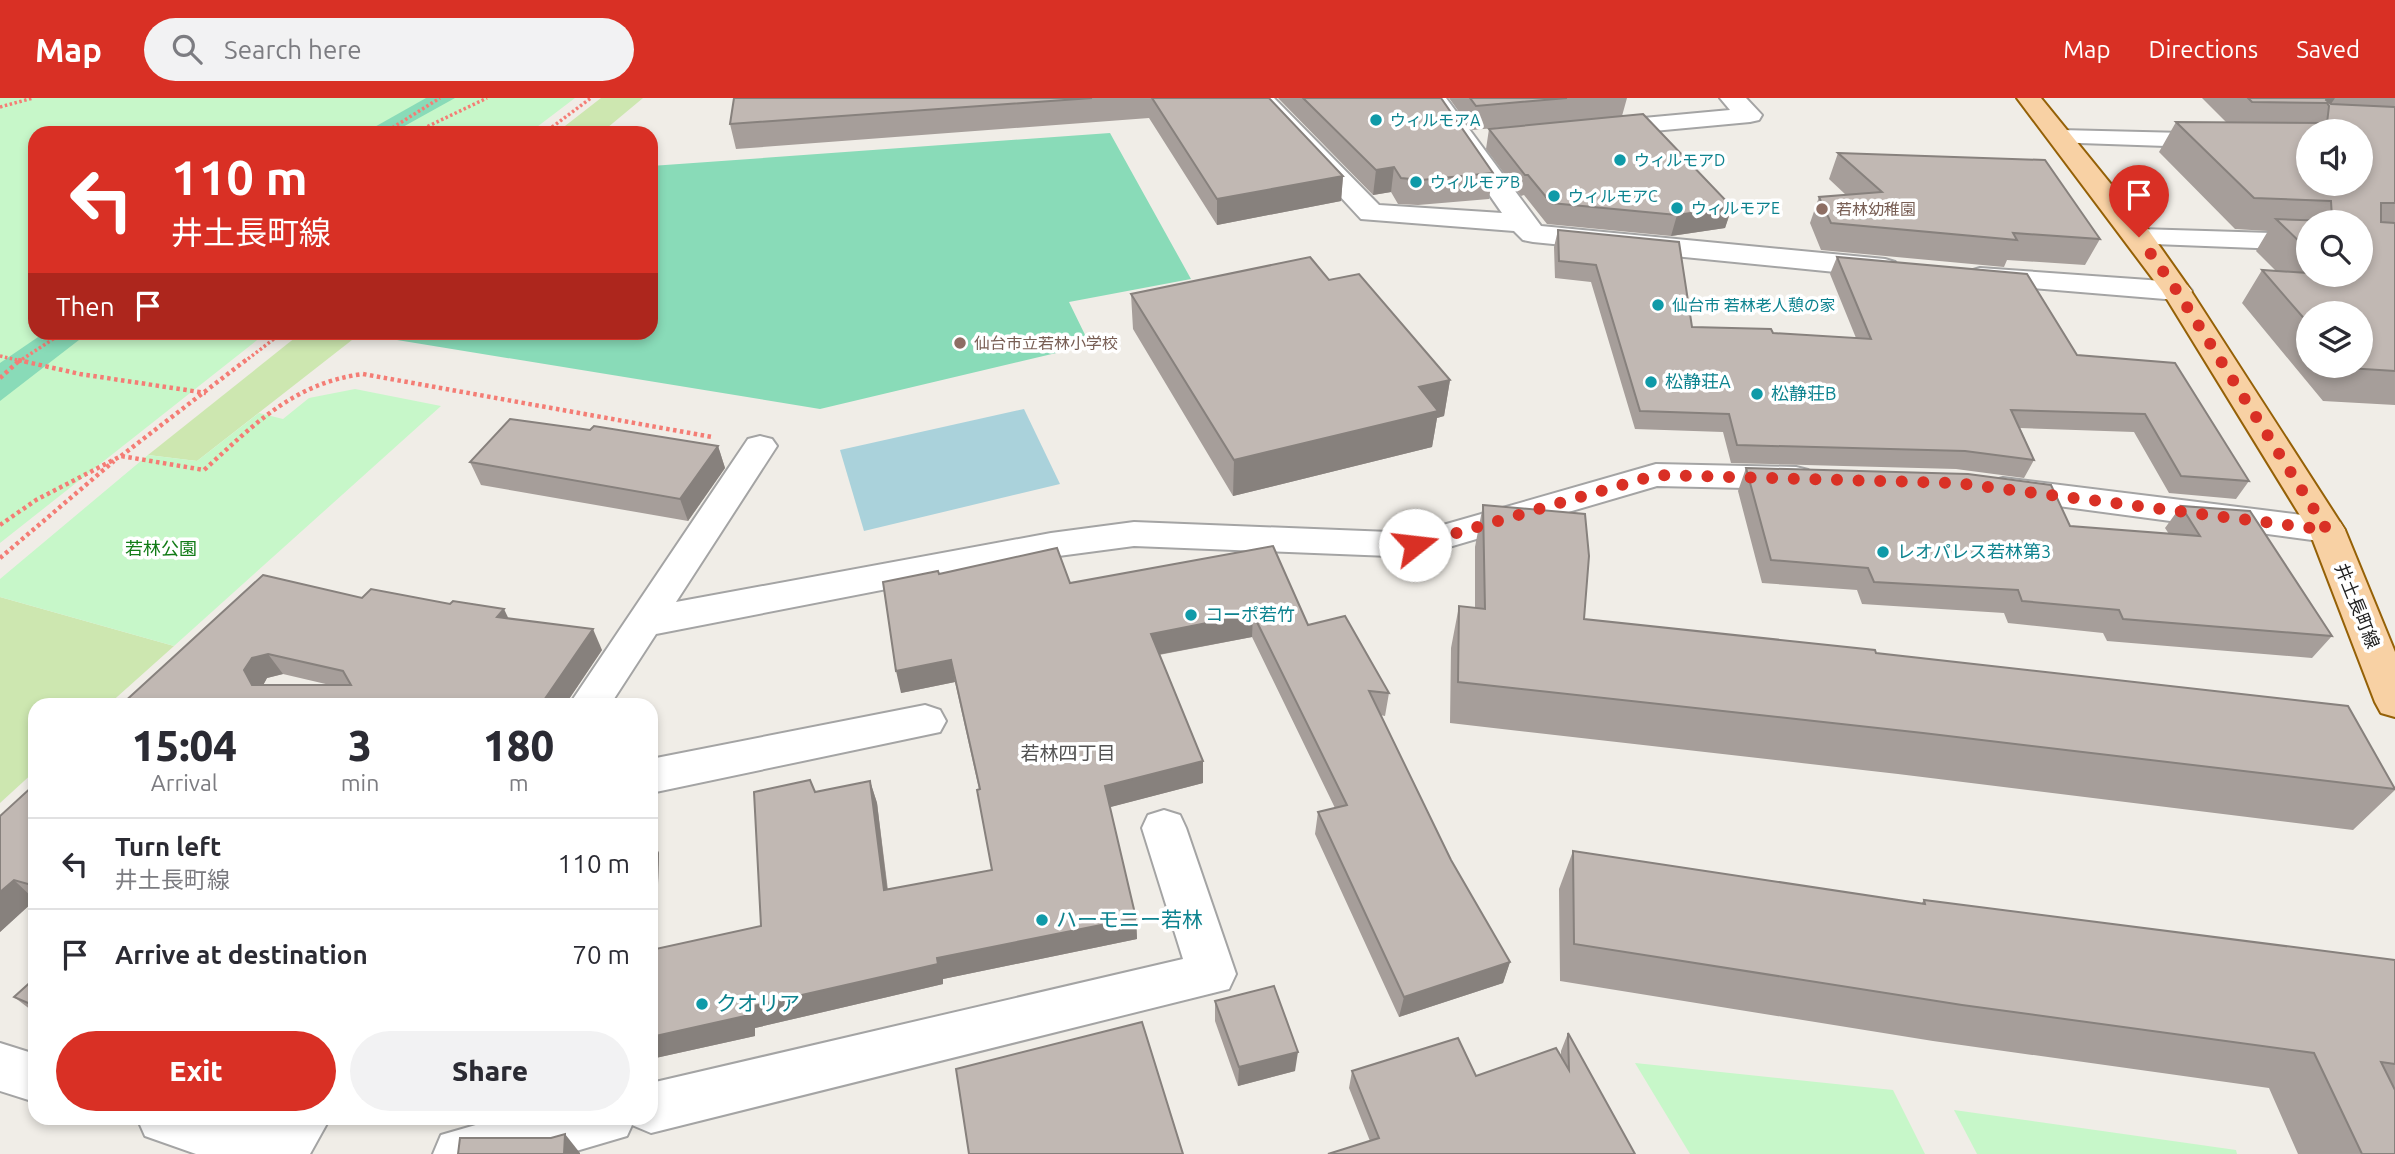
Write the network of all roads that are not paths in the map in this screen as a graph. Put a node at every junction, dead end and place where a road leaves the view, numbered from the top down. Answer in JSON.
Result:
{"nodes":[{"id":1,"x":1261,"y":98,"type":"edge"},
{"id":2,"x":1434,"y":98,"type":"edge"},
{"id":3,"x":1732,"y":98,"type":"edge"},
{"id":4,"x":2029,"y":98,"type":"edge"},
{"id":5,"x":1574,"y":131,"type":"edge"},
{"id":6,"x":2296,"y":134,"type":"edge"},
{"id":7,"x":2060,"y":137,"type":"junction"},
{"id":8,"x":1522,"y":223,"type":"junction"},
{"id":9,"x":2139,"y":237,"type":"junction"},
{"id":10,"x":2296,"y":243,"type":"edge"},
{"id":11,"x":1914,"y":270,"type":"edge"},
{"id":12,"x":1955,"y":274,"type":"edge"},
{"id":13,"x":2177,"y":291,"type":"junction"},
{"id":14,"x":760,"y":446,"type":"road end"},
{"id":15,"x":1834,"y":480,"type":"edge"},
{"id":16,"x":1970,"y":485,"type":"edge"},
{"id":17,"x":2327,"y":530,"type":"junction"},
{"id":18,"x":645,"y":622,"type":"junction"},
{"id":19,"x":594,"y":698,"type":"edge"},
{"id":20,"x":2395,"y":702,"type":"edge"},
{"id":21,"x":925,"y":720,"type":"dead end"},
{"id":22,"x":658,"y":774,"type":"edge"},
{"id":23,"x":1164,"y":828,"type":"dead end"},
{"id":24,"x":0,"y":1067,"type":"edge"},
{"id":25,"x":28,"y":1076,"type":"edge"},
{"id":26,"x":658,"y":1106,"type":"edge"},
{"id":27,"x":186,"y":1125,"type":"edge"},
{"id":28,"x":299,"y":1125,"type":"edge"},
{"id":29,"x":580,"y":1125,"type":"edge"},
{"id":30,"x":279,"y":1154,"type":"edge"},
{"id":31,"x":460,"y":1154,"type":"edge"}],
"edges":[{"from":1,"to":8,"type":"street"},
{"from":2,"to":8,"type":"street"},
{"from":3,"to":5,"type":"street"},
{"from":4,"to":7,"type":"main road","name":"井土長町線"},
{"from":6,"to":7,"type":"street"},
{"from":7,"to":9,"type":"main road","name":"井土長町線"},
{"from":8,"to":11,"type":"street"},
{"from":9,"to":10,"type":"street"},
{"from":9,"to":13,"type":"main road","name":"井土長町線"},
{"from":12,"to":13,"type":"street"},
{"from":13,"to":17,"type":"main road","name":"井土長町線"},
{"from":14,"to":18,"type":"street"},
{"from":15,"to":18,"type":"street"},
{"from":16,"to":17,"type":"street"},
{"from":17,"to":20,"type":"main road","name":"井土長町線"},
{"from":18,"to":19,"type":"street"},
{"from":21,"to":22,"type":"street"},
{"from":23,"to":26,"type":"street"},
{"from":24,"to":25,"type":"street"},
{"from":27,"to":30,"type":"street"},
{"from":28,"to":30,"type":"street"},
{"from":29,"to":31,"type":"street"}]}
